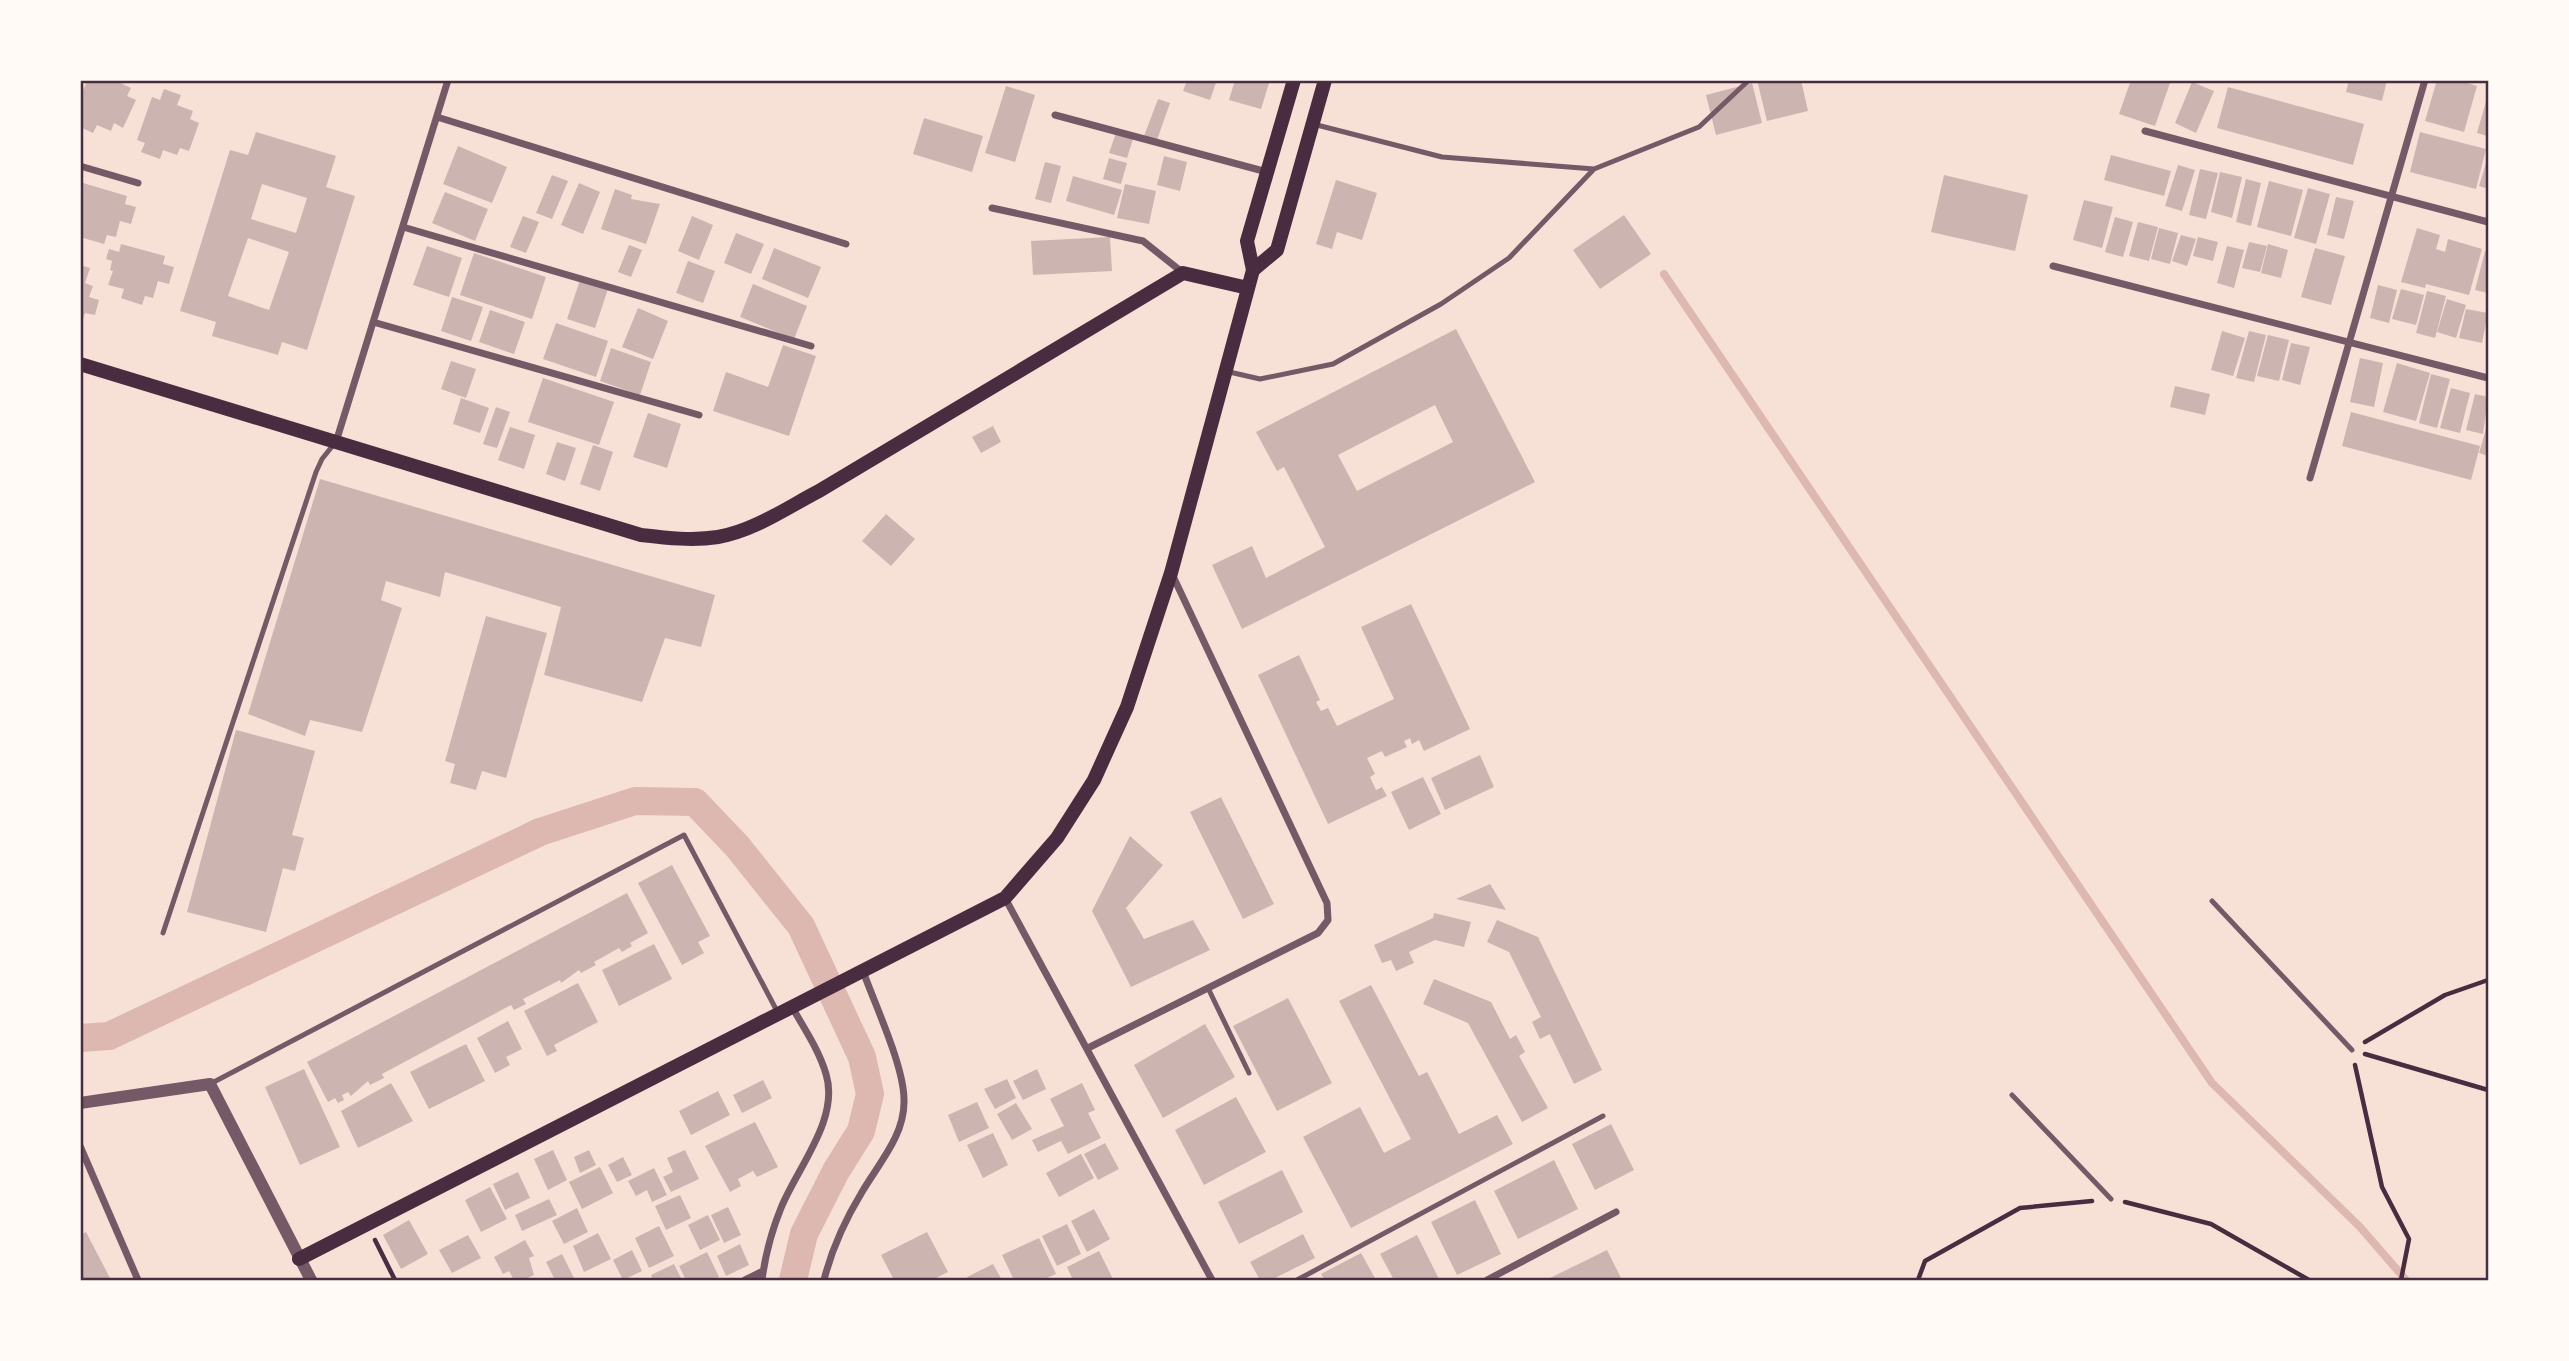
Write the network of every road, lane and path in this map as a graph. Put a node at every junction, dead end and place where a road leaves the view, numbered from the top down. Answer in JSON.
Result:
{"nodes":[{"id":1,"x":448,"y":80,"type":"edge"},
{"id":2,"x":1294,"y":80,"type":"edge"},
{"id":3,"x":1325,"y":80,"type":"edge"},
{"id":4,"x":1749,"y":80,"type":"edge"},
{"id":5,"x":2425,"y":80,"type":"edge"},
{"id":6,"x":1055,"y":114,"type":"dead end"},
{"id":7,"x":437,"y":117,"type":"junction"},
{"id":8,"x":1313,"y":124,"type":"junction"},
{"id":9,"x":2145,"y":131,"type":"dead end"},
{"id":10,"x":80,"y":166,"type":"edge"},
{"id":11,"x":1594,"y":169,"type":"junction"},
{"id":12,"x":1268,"y":172,"type":"junction"},
{"id":13,"x":138,"y":183,"type":"dead end"},
{"id":14,"x":2390,"y":196,"type":"junction"},
{"id":15,"x":992,"y":208,"type":"dead end"},
{"id":16,"x":2488,"y":222,"type":"edge"},
{"id":17,"x":402,"y":227,"type":"junction"},
{"id":18,"x":846,"y":244,"type":"dead end"},
{"id":19,"x":2053,"y":266,"type":"dead end"},
{"id":20,"x":1253,"y":270,"type":"junction"},
{"id":21,"x":1183,"y":273,"type":"junction"},
{"id":22,"x":1248,"y":288,"type":"junction"},
{"id":23,"x":373,"y":322,"type":"junction"},
{"id":24,"x":2348,"y":342,"type":"junction"},
{"id":25,"x":811,"y":346,"type":"dead end"},
{"id":26,"x":80,"y":364,"type":"edge"},
{"id":27,"x":1224,"y":371,"type":"junction"},
{"id":28,"x":2488,"y":378,"type":"edge"},
{"id":29,"x":699,"y":415,"type":"dead end"},
{"id":30,"x":336,"y":442,"type":"junction"},
{"id":31,"x":2310,"y":478,"type":"dead end"},
{"id":32,"x":1171,"y":573,"type":"junction"},
{"id":33,"x":1005,"y":898,"type":"junction"},
{"id":34,"x":2212,"y":901,"type":"dead end"},
{"id":35,"x":163,"y":933,"type":"dead end"},
{"id":36,"x":857,"y":973,"type":"junction"},
{"id":37,"x":2488,"y":980,"type":"edge"},
{"id":38,"x":1208,"y":988,"type":"junction"},
{"id":39,"x":791,"y":1007,"type":"junction"},
{"id":40,"x":1088,"y":1048,"type":"junction"},
{"id":41,"x":2352,"y":1050,"type":"junction"},
{"id":42,"x":1249,"y":1073,"type":"dead end"},
{"id":43,"x":209,"y":1084,"type":"junction"},
{"id":44,"x":2488,"y":1090,"type":"edge"},
{"id":45,"x":2012,"y":1095,"type":"dead end"},
{"id":46,"x":80,"y":1103,"type":"edge"},
{"id":47,"x":1603,"y":1115,"type":"dead end"},
{"id":48,"x":80,"y":1146,"type":"edge"},
{"id":49,"x":2111,"y":1199,"type":"junction"},
{"id":50,"x":1616,"y":1212,"type":"dead end"},
{"id":51,"x":367,"y":1224,"type":"junction"},
{"id":52,"x":299,"y":1259,"type":"junction"},
{"id":53,"x":763,"y":1271,"type":"junction"},
{"id":54,"x":138,"y":1280,"type":"edge"},
{"id":55,"x":311,"y":1280,"type":"edge"},
{"id":56,"x":395,"y":1280,"type":"edge"},
{"id":57,"x":745,"y":1280,"type":"edge"},
{"id":58,"x":762,"y":1280,"type":"edge"},
{"id":59,"x":824,"y":1280,"type":"edge"},
{"id":60,"x":1212,"y":1280,"type":"edge"},
{"id":61,"x":1297,"y":1280,"type":"edge"},
{"id":62,"x":1487,"y":1280,"type":"edge"},
{"id":63,"x":1919,"y":1280,"type":"edge"},
{"id":64,"x":2309,"y":1280,"type":"edge"},
{"id":65,"x":2401,"y":1280,"type":"edge"}],
"edges":[{"from":1,"to":7,"type":"street"},
{"from":2,"to":12,"type":"main road"},
{"from":3,"to":8,"type":"main road"},
{"from":4,"to":11,"type":"lane"},
{"from":5,"to":14,"type":"street"},
{"from":6,"to":12,"type":"street"},
{"from":7,"to":17,"type":"street"},
{"from":7,"to":18,"type":"street"},
{"from":8,"to":11,"type":"lane"},
{"from":8,"to":20,"type":"main road"},
{"from":9,"to":14,"type":"street"},
{"from":10,"to":13,"type":"street"},
{"from":11,"to":27,"type":"lane"},
{"from":12,"to":20,"type":"main road"},
{"from":14,"to":16,"type":"street"},
{"from":14,"to":24,"type":"street"},
{"from":15,"to":21,"type":"street"},
{"from":17,"to":23,"type":"street"},
{"from":17,"to":25,"type":"street"},
{"from":19,"to":24,"type":"street"},
{"from":20,"to":22,"type":"main road"},
{"from":21,"to":22,"type":"main road"},
{"from":21,"to":30,"type":"main road"},
{"from":22,"to":27,"type":"main road"},
{"from":23,"to":29,"type":"street"},
{"from":23,"to":30,"type":"street"},
{"from":24,"to":28,"type":"street"},
{"from":24,"to":31,"type":"street"},
{"from":26,"to":30,"type":"main road"},
{"from":27,"to":32,"type":"main road"},
{"from":30,"to":35,"type":"lane"},
{"from":32,"to":33,"type":"main road"},
{"from":32,"to":38,"type":"street"},
{"from":33,"to":36,"type":"main road"},
{"from":33,"to":40,"type":"street"},
{"from":34,"to":41,"type":"lane"},
{"from":36,"to":39,"type":"main road"},
{"from":36,"to":59,"type":"street"},
{"from":37,"to":41,"type":"path"},
{"from":38,"to":40,"type":"street"},
{"from":38,"to":42,"type":"lane"},
{"from":39,"to":43,"type":"lane"},
{"from":39,"to":51,"type":"main road"},
{"from":39,"to":53,"type":"street"},
{"from":40,"to":60,"type":"street"},
{"from":41,"to":44,"type":"path"},
{"from":41,"to":65,"type":"path"},
{"from":43,"to":46,"type":"street"},
{"from":43,"to":52,"type":"street"},
{"from":45,"to":49,"type":"lane"},
{"from":47,"to":61,"type":"lane"},
{"from":48,"to":54,"type":"street"},
{"from":49,"to":63,"type":"path"},
{"from":49,"to":64,"type":"path"},
{"from":50,"to":62,"type":"street"},
{"from":51,"to":52,"type":"main road"},
{"from":51,"to":56,"type":"path"},
{"from":52,"to":55,"type":"street"},
{"from":53,"to":57,"type":"street"},
{"from":53,"to":58,"type":"street"}]}
